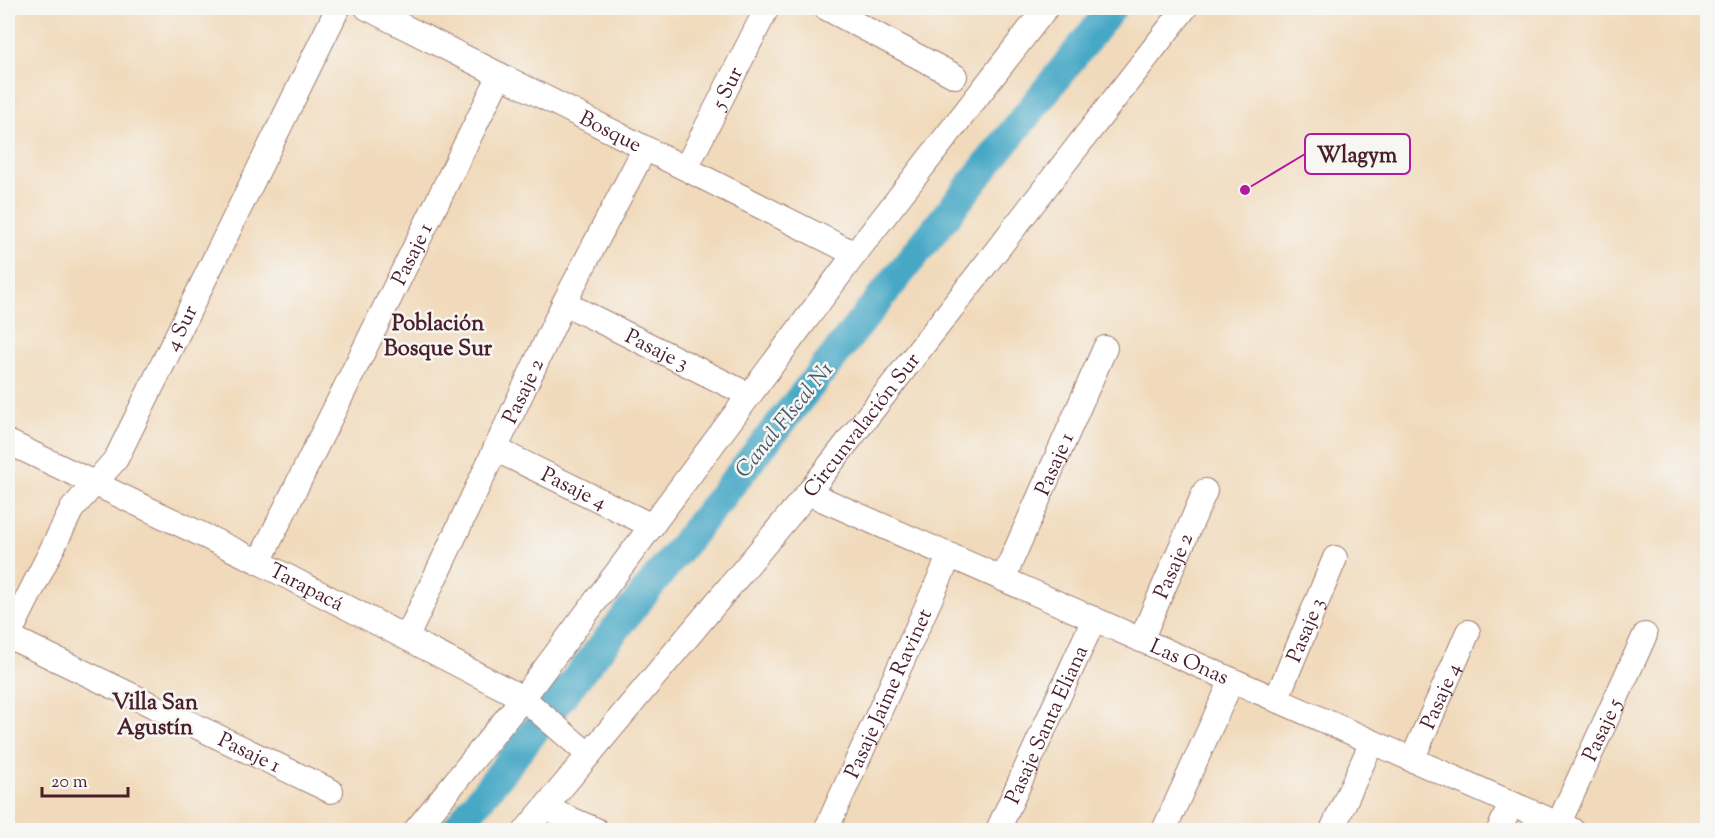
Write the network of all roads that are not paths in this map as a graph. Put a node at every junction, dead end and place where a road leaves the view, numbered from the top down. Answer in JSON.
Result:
{"nodes":[{"id":1,"x":338,"y":8,"type":"edge"},
{"id":2,"x":367,"y":8,"type":"edge"},
{"id":3,"x":767,"y":8,"type":"edge"},
{"id":4,"x":826,"y":8,"type":"edge"},
{"id":5,"x":1046,"y":8,"type":"edge"},
{"id":6,"x":1185,"y":8,"type":"edge"},
{"id":7,"x":500,"y":75,"type":"junction"},
{"id":8,"x":955,"y":76,"type":"dead end"},
{"id":9,"x":645,"y":147,"type":"junction"},
{"id":10,"x":686,"y":168,"type":"junction"},
{"id":11,"x":855,"y":254,"type":"junction"},
{"id":12,"x":564,"y":303,"type":"junction"},
{"id":13,"x":1105,"y":348,"type":"dead end"},
{"id":14,"x":749,"y":395,"type":"junction"},
{"id":15,"x":8,"y":442,"type":"edge"},
{"id":16,"x":495,"y":449,"type":"junction"},
{"id":17,"x":94,"y":483,"type":"junction"},
{"id":18,"x":1204,"y":492,"type":"dead end"},
{"id":19,"x":808,"y":493,"type":"junction"},
{"id":20,"x":652,"y":526,"type":"junction"},
{"id":21,"x":950,"y":555,"type":"junction"},
{"id":22,"x":1335,"y":558,"type":"dead end"},
{"id":23,"x":259,"y":562,"type":"junction"},
{"id":24,"x":1003,"y":579,"type":"junction"},
{"id":25,"x":1094,"y":619,"type":"junction"},
{"id":26,"x":1468,"y":632,"type":"dead end"},
{"id":27,"x":1645,"y":635,"type":"dead end"},
{"id":28,"x":8,"y":637,"type":"edge"},
{"id":29,"x":407,"y":637,"type":"junction"},
{"id":30,"x":1141,"y":640,"type":"junction"},
{"id":31,"x":1232,"y":680,"type":"junction"},
{"id":32,"x":1276,"y":700,"type":"junction"},
{"id":33,"x":530,"y":703,"type":"junction"},
{"id":34,"x":1372,"y":742,"type":"junction"},
{"id":35,"x":584,"y":750,"type":"junction"},
{"id":36,"x":1412,"y":760,"type":"junction"},
{"id":37,"x":331,"y":791,"type":"dead end"},
{"id":38,"x":1511,"y":804,"type":"junction"},
{"id":39,"x":545,"y":808,"type":"junction"},
{"id":40,"x":1565,"y":828,"type":"edge"},
{"id":41,"x":416,"y":831,"type":"edge"},
{"id":42,"x":526,"y":831,"type":"edge"},
{"id":43,"x":596,"y":831,"type":"edge"},
{"id":44,"x":826,"y":831,"type":"edge"},
{"id":45,"x":998,"y":831,"type":"edge"},
{"id":46,"x":1164,"y":831,"type":"edge"},
{"id":47,"x":1332,"y":831,"type":"edge"},
{"id":48,"x":1499,"y":831,"type":"edge"}],
"edges":[{"from":1,"to":17,"type":"street","name":"4 Sur"},
{"from":2,"to":7,"type":"street","name":"Bosque"},
{"from":3,"to":10,"type":"street","name":"5 Sur"},
{"from":4,"to":8,"type":"street"},
{"from":5,"to":11,"type":"street"},
{"from":6,"to":19,"type":"street","name":"Circunvalación Sur"},
{"from":7,"to":9,"type":"street","name":"Bosque"},
{"from":7,"to":23,"type":"street","name":"Pasaje 1"},
{"from":9,"to":10,"type":"street","name":"Bosque"},
{"from":9,"to":12,"type":"street","name":"Pasaje 2"},
{"from":10,"to":11,"type":"street","name":"Bosque"},
{"from":11,"to":14,"type":"street"},
{"from":12,"to":14,"type":"street","name":"Pasaje 3"},
{"from":12,"to":16,"type":"street","name":"Pasaje 2"},
{"from":13,"to":24,"type":"street","name":"Pasaje 1"},
{"from":14,"to":20,"type":"street"},
{"from":15,"to":17,"type":"street","name":"Tarapacá"},
{"from":16,"to":20,"type":"street","name":"Pasaje 4"},
{"from":16,"to":29,"type":"street","name":"Pasaje 2"},
{"from":17,"to":23,"type":"street","name":"Tarapacá"},
{"from":17,"to":28,"type":"street","name":"4 Sur"},
{"from":18,"to":30,"type":"street","name":"Pasaje 2"},
{"from":19,"to":21,"type":"street","name":"Las Onas"},
{"from":19,"to":35,"type":"street","name":"Circunvalación Sur"},
{"from":20,"to":33,"type":"street"},
{"from":21,"to":24,"type":"street","name":"Las Onas"},
{"from":21,"to":44,"type":"street","name":"Pasaje Jaime Ravinet"},
{"from":22,"to":32,"type":"street","name":"Pasaje 3"},
{"from":23,"to":29,"type":"street","name":"Tarapacá"},
{"from":24,"to":25,"type":"street","name":"Las Onas"},
{"from":25,"to":30,"type":"street","name":"Las Onas"},
{"from":25,"to":45,"type":"street","name":"Pasaje Santa Eliana"},
{"from":26,"to":36,"type":"street","name":"Pasaje 4"},
{"from":27,"to":40,"type":"street","name":"Pasaje 5"},
{"from":28,"to":37,"type":"street","name":"Pasaje 1"},
{"from":29,"to":33,"type":"street","name":"Tarapacá"},
{"from":30,"to":31,"type":"street","name":"Las Onas"},
{"from":31,"to":32,"type":"street","name":"Las Onas"},
{"from":31,"to":46,"type":"street"},
{"from":32,"to":34,"type":"street","name":"Las Onas"},
{"from":33,"to":35,"type":"street","name":"Tarapacá"},
{"from":33,"to":41,"type":"street"},
{"from":34,"to":36,"type":"street","name":"Las Onas"},
{"from":34,"to":47,"type":"street"},
{"from":35,"to":39,"type":"street","name":"Circunvalación Sur"},
{"from":36,"to":38,"type":"street","name":"Las Onas"},
{"from":38,"to":40,"type":"street","name":"Las Onas"},
{"from":38,"to":48,"type":"street"},
{"from":39,"to":42,"type":"street","name":"Circunvalación Sur"},
{"from":39,"to":43,"type":"street"}]}
